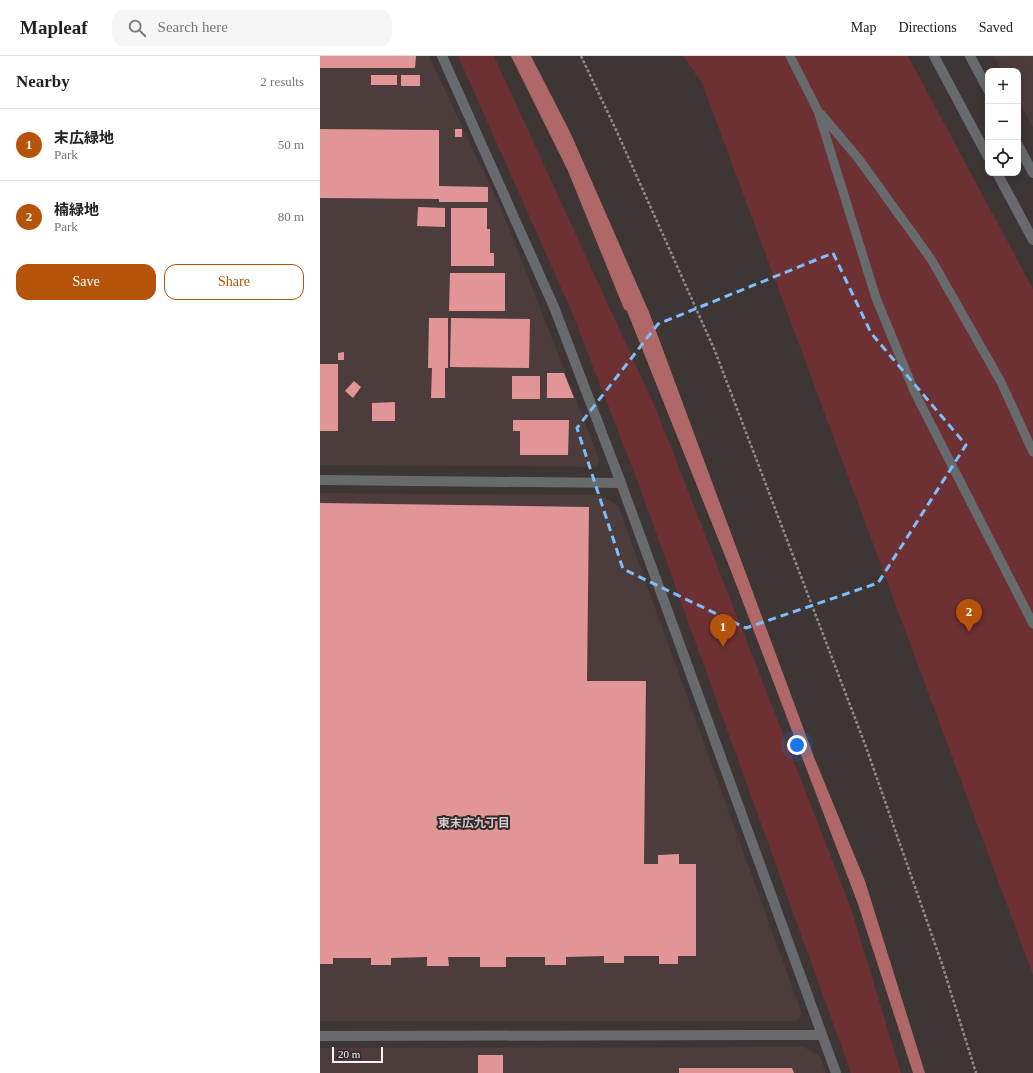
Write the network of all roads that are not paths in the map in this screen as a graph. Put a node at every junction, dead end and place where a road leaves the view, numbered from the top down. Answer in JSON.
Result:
{"nodes":[{"id":1,"x":442,"y":56,"type":"edge"},
{"id":2,"x":790,"y":56,"type":"edge"},
{"id":3,"x":934,"y":56,"type":"edge"},
{"id":4,"x":970,"y":56,"type":"edge"},
{"id":5,"x":985,"y":84,"type":"edge"},
{"id":6,"x":818,"y":110,"type":"junction"},
{"id":7,"x":985,"y":151,"type":"edge"},
{"id":8,"x":1021,"y":151,"type":"edge"},
{"id":9,"x":1033,"y":173,"type":"edge"},
{"id":10,"x":999,"y":176,"type":"edge"},
{"id":11,"x":1033,"y":240,"type":"edge"},
{"id":12,"x":1033,"y":452,"type":"edge"},
{"id":13,"x":320,"y":480,"type":"edge"},
{"id":14,"x":621,"y":484,"type":"junction"},
{"id":15,"x":1033,"y":624,"type":"edge"},
{"id":16,"x":822,"y":1035,"type":"junction"},
{"id":17,"x":320,"y":1036,"type":"edge"},
{"id":18,"x":836,"y":1073,"type":"edge"}],
"edges":[{"from":1,"to":14,"type":"street"},
{"from":2,"to":6,"type":"lane"},
{"from":3,"to":7,"type":"street"},
{"from":4,"to":5,"type":"street"},
{"from":6,"to":12,"type":"lane"},
{"from":6,"to":15,"type":"lane"},
{"from":8,"to":9,"type":"street"},
{"from":10,"to":11,"type":"street"},
{"from":13,"to":14,"type":"street"},
{"from":14,"to":16,"type":"street"},
{"from":16,"to":17,"type":"street"},
{"from":16,"to":18,"type":"street"}]}
